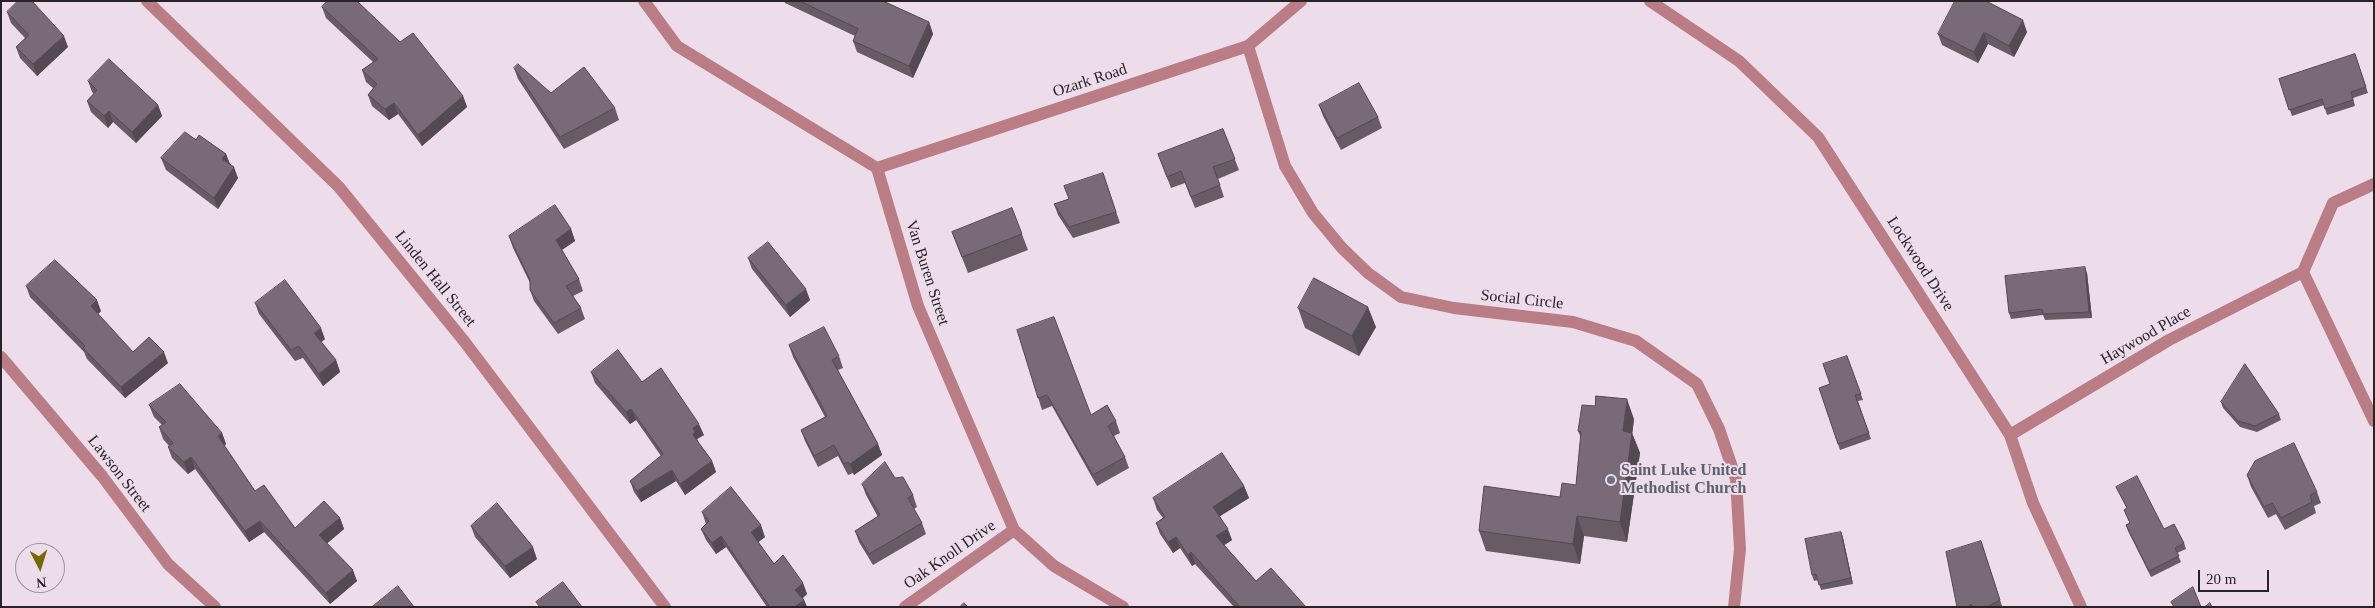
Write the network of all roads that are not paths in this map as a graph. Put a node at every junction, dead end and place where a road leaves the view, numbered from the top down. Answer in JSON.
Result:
{"nodes":[{"id":1,"x":147,"y":1,"type":"edge"},
{"id":2,"x":644,"y":1,"type":"edge"},
{"id":3,"x":1301,"y":1,"type":"edge"},
{"id":4,"x":1650,"y":1,"type":"edge"},
{"id":5,"x":1248,"y":46,"type":"junction"},
{"id":6,"x":876,"y":168,"type":"junction"},
{"id":7,"x":2374,"y":184,"type":"edge"},
{"id":8,"x":2303,"y":272,"type":"junction"},
{"id":9,"x":1,"y":357,"type":"edge"},
{"id":10,"x":2374,"y":421,"type":"edge"},
{"id":11,"x":2010,"y":435,"type":"junction"},
{"id":12,"x":1014,"y":530,"type":"junction"},
{"id":13,"x":215,"y":607,"type":"edge"},
{"id":14,"x":665,"y":607,"type":"edge"},
{"id":15,"x":905,"y":607,"type":"edge"},
{"id":16,"x":1123,"y":607,"type":"edge"},
{"id":17,"x":1734,"y":607,"type":"edge"},
{"id":18,"x":2082,"y":607,"type":"edge"}],
"edges":[{"from":1,"to":14,"type":"street","name":"Linden Hall Street"},
{"from":2,"to":6,"type":"street"},
{"from":3,"to":5,"type":"street","name":"Ozark Road"},
{"from":4,"to":11,"type":"street","name":"Lockwood Drive"},
{"from":5,"to":6,"type":"street","name":"Ozark Road"},
{"from":5,"to":17,"type":"street","name":"Social Circle"},
{"from":6,"to":12,"type":"street","name":"Van Buren Street"},
{"from":7,"to":8,"type":"street"},
{"from":8,"to":10,"type":"street"},
{"from":8,"to":11,"type":"street","name":"Haywood Place"},
{"from":9,"to":13,"type":"street","name":"Lawson Street"},
{"from":11,"to":18,"type":"street","name":"Lockwood Drive"},
{"from":12,"to":15,"type":"street","name":"Oak Knoll Drive"},
{"from":12,"to":16,"type":"street","name":"Van Buren Street"}]}
